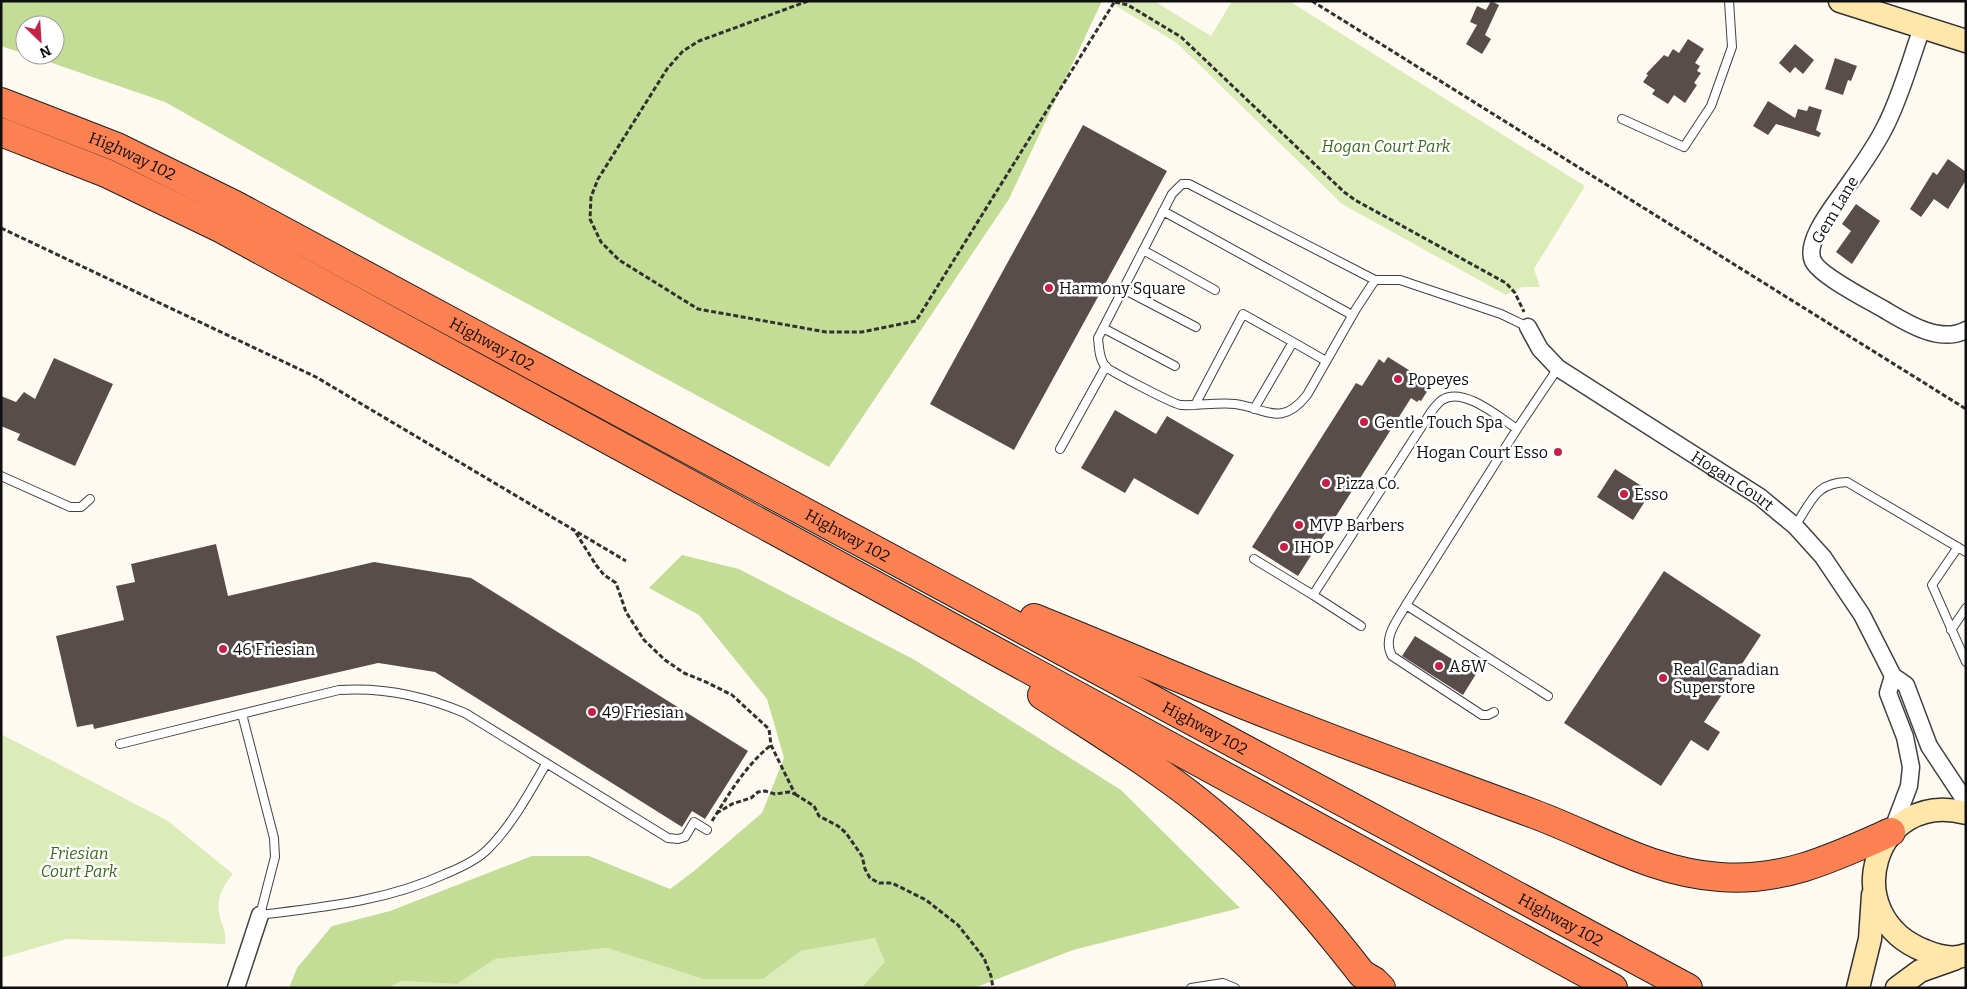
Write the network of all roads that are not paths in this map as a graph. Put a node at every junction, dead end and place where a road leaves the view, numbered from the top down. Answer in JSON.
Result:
{"nodes":[{"id":1,"x":1729,"y":1,"type":"edge"},
{"id":2,"x":1840,"y":1,"type":"edge"},
{"id":3,"x":1922,"y":28,"type":"junction"},
{"id":4,"x":1966,"y":41,"type":"edge"},
{"id":5,"x":1,"y":102,"type":"edge"},
{"id":6,"x":1622,"y":118,"type":"dead end"},
{"id":7,"x":1,"y":132,"type":"edge"},
{"id":8,"x":1163,"y":212,"type":"junction"},
{"id":9,"x":1143,"y":250,"type":"junction"},
{"id":10,"x":1376,"y":280,"type":"junction"},
{"id":11,"x":1123,"y":289,"type":"junction"},
{"id":12,"x":1215,"y":290,"type":"dead end"},
{"id":13,"x":1352,"y":315,"type":"junction"},
{"id":14,"x":1196,"y":327,"type":"dead end"},
{"id":15,"x":1528,"y":327,"type":"joint"},
{"id":16,"x":1103,"y":328,"type":"junction"},
{"id":17,"x":1966,"y":330,"type":"edge"},
{"id":18,"x":1293,"y":342,"type":"junction"},
{"id":19,"x":1326,"y":361,"type":"junction"},
{"id":20,"x":1106,"y":366,"type":"junction"},
{"id":21,"x":1175,"y":366,"type":"dead end"},
{"id":22,"x":1558,"y":368,"type":"junction"},
{"id":23,"x":1195,"y":404,"type":"junction"},
{"id":24,"x":1254,"y":409,"type":"junction"},
{"id":25,"x":1517,"y":429,"type":"junction"},
{"id":26,"x":1060,"y":449,"type":"dead end"},
{"id":27,"x":1,"y":476,"type":"edge"},
{"id":28,"x":90,"y":499,"type":"dead end"},
{"id":29,"x":1795,"y":526,"type":"junction"},
{"id":30,"x":1958,"y":547,"type":"junction"},
{"id":31,"x":1966,"y":552,"type":"edge"},
{"id":32,"x":1254,"y":559,"type":"dead end"},
{"id":33,"x":909,"y":568,"type":"junction"},
{"id":34,"x":1313,"y":595,"type":"junction"},
{"id":35,"x":893,"y":596,"type":"junction"},
{"id":36,"x":1406,"y":605,"type":"junction"},
{"id":37,"x":1966,"y":608,"type":"edge"},
{"id":38,"x":1361,"y":626,"type":"dead end"},
{"id":39,"x":1952,"y":630,"type":"junction"},
{"id":40,"x":1966,"y":662,"type":"edge"},
{"id":41,"x":1893,"y":676,"type":"junction"},
{"id":42,"x":1548,"y":696,"type":"dead end"},
{"id":43,"x":1494,"y":712,"type":"dead end"},
{"id":44,"x":242,"y":714,"type":"junction"},
{"id":45,"x":120,"y":744,"type":"dead end"},
{"id":46,"x":546,"y":764,"type":"junction"},
{"id":47,"x":1966,"y":802,"type":"edge"},
{"id":48,"x":1966,"y":813,"type":"edge"},
{"id":49,"x":707,"y":830,"type":"road end"},
{"id":50,"x":1892,"y":832,"type":"junction"},
{"id":51,"x":1874,"y":891,"type":"junction"},
{"id":52,"x":260,"y":915,"type":"junction"},
{"id":53,"x":1964,"y":956,"type":"edge"},
{"id":54,"x":1369,"y":983,"type":"edge"},
{"id":55,"x":236,"y":988,"type":"edge"},
{"id":56,"x":1192,"y":988,"type":"edge"},
{"id":57,"x":1235,"y":988,"type":"edge"},
{"id":58,"x":1613,"y":988,"type":"edge"},
{"id":59,"x":1688,"y":988,"type":"edge"},
{"id":60,"x":1858,"y":988,"type":"edge"},
{"id":61,"x":1897,"y":988,"type":"edge"}],
"edges":[{"from":1,"to":6,"type":"lane"},
{"from":2,"to":3,"type":"main road"},
{"from":3,"to":4,"type":"main road"},
{"from":3,"to":17,"type":"street","name":"Gem Lane"},
{"from":5,"to":33,"type":"highway","name":"Highway 102"},
{"from":7,"to":35,"type":"highway","name":"Highway 102"},
{"from":8,"to":9,"type":"lane"},
{"from":8,"to":10,"type":"lane"},
{"from":8,"to":13,"type":"lane"},
{"from":9,"to":11,"type":"lane"},
{"from":9,"to":12,"type":"lane"},
{"from":10,"to":13,"type":"lane"},
{"from":10,"to":15,"type":"lane"},
{"from":11,"to":14,"type":"lane"},
{"from":11,"to":16,"type":"lane"},
{"from":13,"to":19,"type":"lane"},
{"from":15,"to":22,"type":"street","name":"Hogan Court"},
{"from":16,"to":20,"type":"lane"},
{"from":16,"to":21,"type":"lane"},
{"from":18,"to":19,"type":"lane"},
{"from":18,"to":23,"type":"lane"},
{"from":18,"to":24,"type":"lane"},
{"from":19,"to":24,"type":"lane"},
{"from":20,"to":23,"type":"lane"},
{"from":20,"to":26,"type":"lane"},
{"from":22,"to":25,"type":"lane"},
{"from":22,"to":29,"type":"street","name":"Hogan Court"},
{"from":23,"to":24,"type":"lane"},
{"from":25,"to":34,"type":"lane"},
{"from":25,"to":36,"type":"lane"},
{"from":27,"to":28,"type":"lane"},
{"from":29,"to":30,"type":"lane"},
{"from":29,"to":41,"type":"street","name":"Hogan Court"},
{"from":30,"to":31,"type":"lane"},
{"from":30,"to":39,"type":"lane"},
{"from":32,"to":34,"type":"lane"},
{"from":33,"to":50,"type":"highway"},
{"from":33,"to":59,"type":"highway","name":"Highway 102"},
{"from":34,"to":38,"type":"lane"},
{"from":35,"to":54,"type":"highway"},
{"from":35,"to":58,"type":"highway","name":"Highway 102"},
{"from":36,"to":42,"type":"lane"},
{"from":36,"to":43,"type":"lane"},
{"from":37,"to":39,"type":"lane"},
{"from":39,"to":40,"type":"lane"},
{"from":41,"to":47,"type":"street","name":"Hogan Court"},
{"from":41,"to":50,"type":"street"},
{"from":44,"to":45,"type":"lane"},
{"from":44,"to":46,"type":"lane"},
{"from":44,"to":52,"type":"lane"},
{"from":46,"to":49,"type":"lane"},
{"from":46,"to":52,"type":"lane"},
{"from":48,"to":50,"type":"main road"},
{"from":50,"to":51,"type":"main road"},
{"from":51,"to":53,"type":"main road"},
{"from":51,"to":60,"type":"main road"},
{"from":52,"to":55,"type":"street"},
{"from":53,"to":61,"type":"main road"},
{"from":56,"to":57,"type":"lane"}]}
